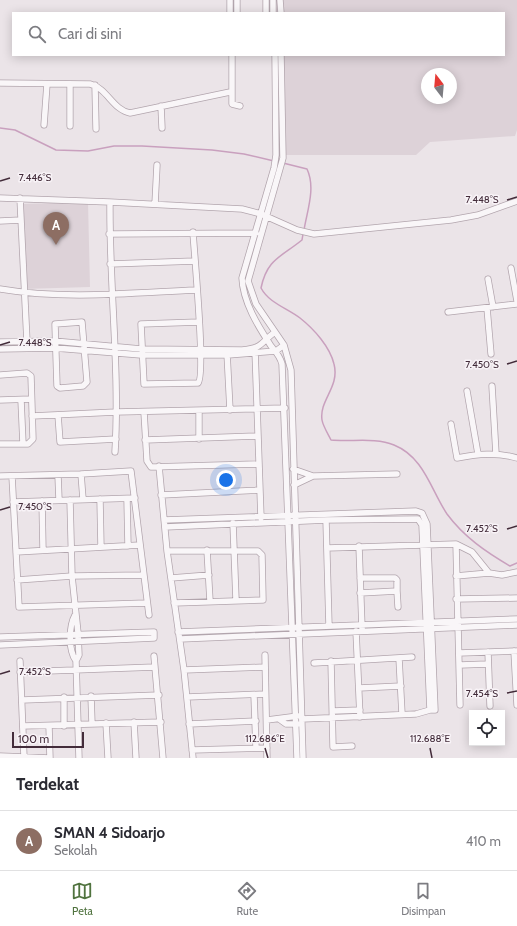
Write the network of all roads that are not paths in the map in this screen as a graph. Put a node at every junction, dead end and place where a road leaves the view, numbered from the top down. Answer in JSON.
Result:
{"nodes":[{"id":1,"x":230,"y":0,"type":"edge"},
{"id":2,"x":237,"y":0,"type":"edge"},
{"id":3,"x":266,"y":0,"type":"edge"},
{"id":4,"x":273,"y":0,"type":"edge"},
{"id":5,"x":280,"y":0,"type":"edge"},
{"id":6,"x":230,"y":12,"type":"edge"},
{"id":7,"x":237,"y":12,"type":"edge"},
{"id":8,"x":266,"y":12,"type":"edge"},
{"id":9,"x":273,"y":12,"type":"edge"},
{"id":10,"x":281,"y":12,"type":"edge"},
{"id":11,"x":232,"y":56,"type":"edge"},
{"id":12,"x":275,"y":56,"type":"edge"},
{"id":13,"x":282,"y":56,"type":"edge"},
{"id":14,"x":0,"y":83,"type":"edge"},
{"id":15,"x":47,"y":84,"type":"junction"},
{"id":16,"x":70,"y":84,"type":"junction"},
{"id":17,"x":95,"y":86,"type":"junction"},
{"id":18,"x":230,"y":92,"type":"junction"},
{"id":19,"x":161,"y":106,"type":"junction"},
{"id":20,"x":240,"y":106,"type":"dead end"},
{"id":21,"x":44,"y":125,"type":"dead end"},
{"id":22,"x":70,"y":126,"type":"dead end"},
{"id":23,"x":162,"y":128,"type":"dead end"},
{"id":24,"x":96,"y":129,"type":"dead end"},
{"id":25,"x":276,"y":135,"type":"junction"},
{"id":26,"x":283,"y":135,"type":"junction"},
{"id":27,"x":157,"y":165,"type":"dead end"},
{"id":28,"x":0,"y":198,"type":"edge"},
{"id":29,"x":20,"y":198,"type":"junction"},
{"id":30,"x":517,"y":200,"type":"edge"},
{"id":31,"x":110,"y":202,"type":"junction"},
{"id":32,"x":155,"y":204,"type":"junction"},
{"id":33,"x":261,"y":214,"type":"junction"},
{"id":34,"x":267,"y":216,"type":"junction"},
{"id":35,"x":21,"y":220,"type":"junction"},
{"id":36,"x":0,"y":221,"type":"edge"},
{"id":37,"x":193,"y":232,"type":"junction"},
{"id":38,"x":256,"y":233,"type":"junction"},
{"id":39,"x":109,"y":234,"type":"junction"},
{"id":40,"x":256,"y":241,"type":"junction"},
{"id":41,"x":252,"y":254,"type":"junction"},
{"id":42,"x":195,"y":261,"type":"junction"},
{"id":43,"x":110,"y":264,"type":"junction"},
{"id":44,"x":511,"y":268,"type":"dead end"},
{"id":45,"x":488,"y":280,"type":"dead end"},
{"id":46,"x":0,"y":288,"type":"edge"},
{"id":47,"x":196,"y":290,"type":"junction"},
{"id":48,"x":25,"y":293,"type":"junction"},
{"id":49,"x":111,"y":294,"type":"junction"},
{"id":50,"x":517,"y":301,"type":"edge"},
{"id":51,"x":517,"y":304,"type":"edge"},
{"id":52,"x":490,"y":308,"type":"junction"},
{"id":53,"x":448,"y":312,"type":"dead end"},
{"id":54,"x":199,"y":322,"type":"junction"},
{"id":55,"x":275,"y":332,"type":"junction"},
{"id":56,"x":268,"y":339,"type":"junction"},
{"id":57,"x":54,"y":341,"type":"junction"},
{"id":58,"x":0,"y":342,"type":"edge"},
{"id":59,"x":27,"y":342,"type":"junction"},
{"id":60,"x":284,"y":345,"type":"junction"},
{"id":61,"x":83,"y":347,"type":"junction"},
{"id":62,"x":55,"y":348,"type":"junction"},
{"id":63,"x":0,"y":349,"type":"edge"},
{"id":64,"x":114,"y":350,"type":"junction"},
{"id":65,"x":255,"y":351,"type":"junction"},
{"id":66,"x":276,"y":351,"type":"junction"},
{"id":67,"x":141,"y":352,"type":"junction"},
{"id":68,"x":201,"y":353,"type":"junction"},
{"id":69,"x":227,"y":353,"type":"junction"},
{"id":70,"x":491,"y":354,"type":"dead end"},
{"id":71,"x":0,"y":375,"type":"edge"},
{"id":72,"x":492,"y":386,"type":"dead end"},
{"id":73,"x":467,"y":390,"type":"dead end"},
{"id":74,"x":32,"y":399,"type":"junction"},
{"id":75,"x":0,"y":400,"type":"edge"},
{"id":76,"x":21,"y":400,"type":"junction"},
{"id":77,"x":292,"y":405,"type":"junction"},
{"id":78,"x":285,"y":407,"type":"junction"},
{"id":79,"x":258,"y":408,"type":"junction"},
{"id":80,"x":230,"y":410,"type":"junction"},
{"id":81,"x":199,"y":411,"type":"junction"},
{"id":82,"x":116,"y":412,"type":"junction"},
{"id":83,"x":144,"y":412,"type":"junction"},
{"id":84,"x":58,"y":415,"type":"junction"},
{"id":85,"x":32,"y":416,"type":"junction"},
{"id":86,"x":285,"y":416,"type":"junction"},
{"id":87,"x":292,"y":416,"type":"junction"},
{"id":88,"x":451,"y":424,"type":"dead end"},
{"id":89,"x":258,"y":436,"type":"junction"},
{"id":90,"x":116,"y":439,"type":"junction"},
{"id":91,"x":199,"y":439,"type":"junction"},
{"id":92,"x":145,"y":440,"type":"junction"},
{"id":93,"x":0,"y":444,"type":"edge"},
{"id":94,"x":23,"y":444,"type":"junction"},
{"id":95,"x":115,"y":452,"type":"dead end"},
{"id":96,"x":478,"y":454,"type":"junction"},
{"id":97,"x":496,"y":454,"type":"junction"},
{"id":98,"x":517,"y":458,"type":"edge"},
{"id":99,"x":259,"y":464,"type":"junction"},
{"id":100,"x":159,"y":466,"type":"junction"},
{"id":101,"x":294,"y":469,"type":"junction"},
{"id":102,"x":81,"y":474,"type":"junction"},
{"id":103,"x":397,"y":474,"type":"dead end"},
{"id":104,"x":58,"y":475,"type":"junction"},
{"id":105,"x":0,"y":476,"type":"edge"},
{"id":106,"x":12,"y":476,"type":"junction"},
{"id":107,"x":313,"y":476,"type":"junction"},
{"id":108,"x":294,"y":485,"type":"junction"},
{"id":109,"x":260,"y":490,"type":"junction"},
{"id":110,"x":161,"y":495,"type":"junction"},
{"id":111,"x":135,"y":498,"type":"junction"},
{"id":112,"x":83,"y":499,"type":"junction"},
{"id":113,"x":100,"y":499,"type":"junction"},
{"id":114,"x":127,"y":499,"type":"junction"},
{"id":115,"x":59,"y":500,"type":"junction"},
{"id":116,"x":70,"y":500,"type":"junction"},
{"id":117,"x":42,"y":501,"type":"junction"},
{"id":118,"x":13,"y":502,"type":"junction"},
{"id":119,"x":261,"y":518,"type":"junction"},
{"id":120,"x":292,"y":519,"type":"junction"},
{"id":121,"x":164,"y":520,"type":"junction"},
{"id":122,"x":326,"y":520,"type":"junction"},
{"id":123,"x":233,"y":522,"type":"junction"},
{"id":124,"x":165,"y":527,"type":"junction"},
{"id":125,"x":426,"y":544,"type":"junction"},
{"id":126,"x":456,"y":544,"type":"junction"},
{"id":127,"x":140,"y":545,"type":"junction"},
{"id":128,"x":128,"y":546,"type":"junction"},
{"id":129,"x":359,"y":546,"type":"junction"},
{"id":130,"x":101,"y":547,"type":"junction"},
{"id":131,"x":327,"y":548,"type":"junction"},
{"id":132,"x":71,"y":549,"type":"junction"},
{"id":133,"x":44,"y":550,"type":"junction"},
{"id":134,"x":207,"y":550,"type":"junction"},
{"id":135,"x":235,"y":550,"type":"junction"},
{"id":136,"x":167,"y":551,"type":"junction"},
{"id":137,"x":16,"y":552,"type":"junction"},
{"id":138,"x":517,"y":572,"type":"edge"},
{"id":139,"x":489,"y":573,"type":"junction"},
{"id":140,"x":144,"y":575,"type":"junction"},
{"id":141,"x":209,"y":575,"type":"junction"},
{"id":142,"x":72,"y":576,"type":"junction"},
{"id":143,"x":456,"y":576,"type":"junction"},
{"id":144,"x":171,"y":578,"type":"junction"},
{"id":145,"x":360,"y":578,"type":"junction"},
{"id":146,"x":16,"y":580,"type":"junction"},
{"id":147,"x":397,"y":591,"type":"junction"},
{"id":148,"x":360,"y":593,"type":"junction"},
{"id":149,"x":517,"y":598,"type":"edge"},
{"id":150,"x":456,"y":599,"type":"junction"},
{"id":151,"x":236,"y":600,"type":"junction"},
{"id":152,"x":210,"y":601,"type":"junction"},
{"id":153,"x":147,"y":603,"type":"junction"},
{"id":154,"x":174,"y":603,"type":"junction"},
{"id":155,"x":74,"y":604,"type":"junction"},
{"id":156,"x":398,"y":607,"type":"dead end"},
{"id":157,"x":75,"y":615,"type":"junction"},
{"id":158,"x":149,"y":615,"type":"dead end"},
{"id":159,"x":517,"y":619,"type":"edge"},
{"id":160,"x":458,"y":625,"type":"junction"},
{"id":161,"x":517,"y":625,"type":"edge"},
{"id":162,"x":329,"y":626,"type":"junction"},
{"id":163,"x":428,"y":626,"type":"junction"},
{"id":164,"x":361,"y":629,"type":"junction"},
{"id":165,"x":299,"y":630,"type":"junction"},
{"id":166,"x":291,"y":631,"type":"junction"},
{"id":167,"x":154,"y":636,"type":"dead end"},
{"id":168,"x":179,"y":636,"type":"junction"},
{"id":169,"x":0,"y":637,"type":"edge"},
{"id":170,"x":71,"y":638,"type":"junction"},
{"id":171,"x":78,"y":638,"type":"junction"},
{"id":172,"x":0,"y":645,"type":"edge"},
{"id":173,"x":515,"y":651,"type":"edge"},
{"id":174,"x":488,"y":652,"type":"junction"},
{"id":175,"x":459,"y":653,"type":"junction"},
{"id":176,"x":265,"y":655,"type":"dead end"},
{"id":177,"x":154,"y":656,"type":"dead end"},
{"id":178,"x":412,"y":657,"type":"dead end"},
{"id":179,"x":399,"y":658,"type":"junction"},
{"id":180,"x":358,"y":659,"type":"junction"},
{"id":181,"x":20,"y":661,"type":"dead end"},
{"id":182,"x":76,"y":661,"type":"junction"},
{"id":183,"x":331,"y":661,"type":"junction"},
{"id":184,"x":314,"y":663,"type":"dead end"},
{"id":185,"x":488,"y":664,"type":"junction"},
{"id":186,"x":460,"y":665,"type":"junction"},
{"id":187,"x":155,"y":667,"type":"junction"},
{"id":188,"x":265,"y":667,"type":"junction"},
{"id":189,"x":184,"y":670,"type":"junction"},
{"id":190,"x":76,"y":671,"type":"junction"},
{"id":191,"x":20,"y":672,"type":"junction"},
{"id":192,"x":401,"y":686,"type":"junction"},
{"id":193,"x":359,"y":688,"type":"junction"},
{"id":194,"x":254,"y":694,"type":"junction"},
{"id":195,"x":265,"y":694,"type":"junction"},
{"id":196,"x":159,"y":695,"type":"junction"},
{"id":197,"x":91,"y":696,"type":"junction"},
{"id":198,"x":64,"y":697,"type":"junction"},
{"id":199,"x":77,"y":697,"type":"junction"},
{"id":200,"x":187,"y":697,"type":"junction"},
{"id":201,"x":22,"y":700,"type":"junction"},
{"id":202,"x":460,"y":705,"type":"dead end"},
{"id":203,"x":517,"y":705,"type":"edge"},
{"id":204,"x":490,"y":706,"type":"dead end"},
{"id":205,"x":360,"y":710,"type":"junction"},
{"id":206,"x":333,"y":711,"type":"junction"},
{"id":207,"x":402,"y":714,"type":"junction"},
{"id":208,"x":295,"y":716,"type":"junction"},
{"id":209,"x":360,"y":717,"type":"junction"},
{"id":210,"x":333,"y":718,"type":"junction"},
{"id":211,"x":279,"y":719,"type":"junction"},
{"id":212,"x":266,"y":720,"type":"junction"},
{"id":213,"x":256,"y":721,"type":"junction"},
{"id":214,"x":300,"y":721,"type":"junction"},
{"id":215,"x":134,"y":722,"type":"junction"},
{"id":216,"x":161,"y":722,"type":"junction"},
{"id":217,"x":92,"y":724,"type":"junction"},
{"id":218,"x":106,"y":724,"type":"junction"},
{"id":219,"x":189,"y":724,"type":"junction"},
{"id":220,"x":23,"y":726,"type":"junction"},
{"id":221,"x":49,"y":726,"type":"junction"},
{"id":222,"x":64,"y":726,"type":"junction"},
{"id":223,"x":78,"y":726,"type":"junction"},
{"id":224,"x":352,"y":746,"type":"dead end"},
{"id":225,"x":256,"y":748,"type":"junction"},
{"id":226,"x":267,"y":748,"type":"junction"},
{"id":227,"x":192,"y":750,"type":"junction"},
{"id":228,"x":0,"y":756,"type":"edge"},
{"id":229,"x":24,"y":757,"type":"edge"},
{"id":230,"x":50,"y":758,"type":"edge"},
{"id":231,"x":79,"y":758,"type":"edge"},
{"id":232,"x":108,"y":758,"type":"edge"},
{"id":233,"x":136,"y":758,"type":"edge"},
{"id":234,"x":163,"y":758,"type":"edge"},
{"id":235,"x":193,"y":758,"type":"edge"},
{"id":236,"x":268,"y":758,"type":"edge"},
{"id":237,"x":297,"y":758,"type":"edge"},
{"id":238,"x":303,"y":758,"type":"edge"}],
"edges":[{"from":1,"to":6,"type":"street"},
{"from":2,"to":7,"type":"street"},
{"from":3,"to":8,"type":"street"},
{"from":4,"to":9,"type":"street"},
{"from":5,"to":10,"type":"street"},
{"from":9,"to":10,"type":"street"},
{"from":11,"to":18,"type":"street"},
{"from":12,"to":25,"type":"street"},
{"from":13,"to":26,"type":"street"},
{"from":14,"to":15,"type":"street"},
{"from":15,"to":16,"type":"street"},
{"from":15,"to":21,"type":"street"},
{"from":16,"to":17,"type":"street"},
{"from":16,"to":22,"type":"street"},
{"from":17,"to":19,"type":"street"},
{"from":17,"to":24,"type":"street"},
{"from":18,"to":19,"type":"street"},
{"from":18,"to":20,"type":"street"},
{"from":19,"to":23,"type":"street"},
{"from":25,"to":26,"type":"street"},
{"from":25,"to":33,"type":"street"},
{"from":26,"to":34,"type":"street"},
{"from":27,"to":32,"type":"street"},
{"from":28,"to":29,"type":"street"},
{"from":29,"to":31,"type":"street"},
{"from":29,"to":35,"type":"street"},
{"from":30,"to":34,"type":"street"},
{"from":31,"to":32,"type":"street"},
{"from":31,"to":39,"type":"street"},
{"from":32,"to":33,"type":"street"},
{"from":33,"to":34,"type":"street"},
{"from":33,"to":38,"type":"street"},
{"from":34,"to":40,"type":"street"},
{"from":35,"to":36,"type":"street"},
{"from":35,"to":48,"type":"street"},
{"from":37,"to":38,"type":"street"},
{"from":37,"to":39,"type":"street"},
{"from":37,"to":42,"type":"street"},
{"from":38,"to":40,"type":"street"},
{"from":39,"to":43,"type":"street"},
{"from":40,"to":41,"type":"street"},
{"from":41,"to":55,"type":"street"},
{"from":41,"to":56,"type":"street"},
{"from":42,"to":43,"type":"street"},
{"from":42,"to":47,"type":"street"},
{"from":43,"to":49,"type":"street"},
{"from":44,"to":50,"type":"street"},
{"from":45,"to":52,"type":"street"},
{"from":46,"to":48,"type":"street"},
{"from":47,"to":49,"type":"street"},
{"from":47,"to":54,"type":"street"},
{"from":48,"to":49,"type":"street"},
{"from":48,"to":59,"type":"street"},
{"from":49,"to":64,"type":"street"},
{"from":51,"to":52,"type":"street"},
{"from":52,"to":53,"type":"street"},
{"from":52,"to":70,"type":"street"},
{"from":54,"to":67,"type":"street"},
{"from":54,"to":68,"type":"street"},
{"from":55,"to":56,"type":"street"},
{"from":55,"to":60,"type":"street"},
{"from":56,"to":65,"type":"street"},
{"from":56,"to":66,"type":"street"},
{"from":57,"to":59,"type":"street"},
{"from":57,"to":61,"type":"street"},
{"from":57,"to":61,"type":"street"},
{"from":57,"to":62,"type":"street"},
{"from":58,"to":59,"type":"street"},
{"from":60,"to":66,"type":"street"},
{"from":60,"to":77,"type":"street"},
{"from":61,"to":62,"type":"street"},
{"from":61,"to":62,"type":"street"},
{"from":61,"to":64,"type":"street"},
{"from":62,"to":63,"type":"street"},
{"from":64,"to":67,"type":"street"},
{"from":64,"to":82,"type":"street"},
{"from":65,"to":66,"type":"street"},
{"from":65,"to":69,"type":"street"},
{"from":65,"to":79,"type":"street"},
{"from":66,"to":78,"type":"street"},
{"from":67,"to":68,"type":"street"},
{"from":67,"to":68,"type":"street"},
{"from":68,"to":69,"type":"street"},
{"from":69,"to":80,"type":"street"},
{"from":71,"to":74,"type":"street"},
{"from":72,"to":97,"type":"street"},
{"from":73,"to":96,"type":"street"},
{"from":74,"to":76,"type":"street"},
{"from":74,"to":85,"type":"street"},
{"from":75,"to":76,"type":"street"},
{"from":76,"to":94,"type":"street"},
{"from":77,"to":78,"type":"street"},
{"from":77,"to":87,"type":"street"},
{"from":78,"to":79,"type":"street"},
{"from":78,"to":86,"type":"street"},
{"from":79,"to":80,"type":"street"},
{"from":79,"to":89,"type":"street"},
{"from":80,"to":81,"type":"street"},
{"from":81,"to":83,"type":"street"},
{"from":81,"to":91,"type":"street"},
{"from":82,"to":83,"type":"street"},
{"from":82,"to":84,"type":"street"},
{"from":82,"to":90,"type":"street"},
{"from":83,"to":92,"type":"street"},
{"from":84,"to":85,"type":"street"},
{"from":84,"to":90,"type":"street"},
{"from":85,"to":94,"type":"street"},
{"from":86,"to":87,"type":"street"},
{"from":86,"to":120,"type":"street"},
{"from":87,"to":101,"type":"street"},
{"from":88,"to":96,"type":"street"},
{"from":89,"to":91,"type":"street"},
{"from":89,"to":99,"type":"street"},
{"from":90,"to":95,"type":"street"},
{"from":91,"to":92,"type":"street"},
{"from":92,"to":100,"type":"street"},
{"from":93,"to":94,"type":"street"},
{"from":96,"to":97,"type":"street"},
{"from":97,"to":98,"type":"street"},
{"from":99,"to":100,"type":"street"},
{"from":99,"to":109,"type":"street"},
{"from":100,"to":110,"type":"street"},
{"from":101,"to":107,"type":"street"},
{"from":101,"to":108,"type":"street"},
{"from":102,"to":104,"type":"street"},
{"from":102,"to":111,"type":"street"},
{"from":102,"to":112,"type":"street"},
{"from":103,"to":107,"type":"street"},
{"from":104,"to":106,"type":"street"},
{"from":104,"to":115,"type":"street"},
{"from":105,"to":106,"type":"street"},
{"from":106,"to":118,"type":"street"},
{"from":107,"to":108,"type":"street"},
{"from":108,"to":120,"type":"street"},
{"from":109,"to":110,"type":"street"},
{"from":109,"to":119,"type":"street"},
{"from":110,"to":121,"type":"street"},
{"from":111,"to":114,"type":"street"},
{"from":111,"to":127,"type":"street"},
{"from":112,"to":113,"type":"street"},
{"from":112,"to":116,"type":"street"},
{"from":113,"to":114,"type":"street"},
{"from":113,"to":130,"type":"street"},
{"from":114,"to":128,"type":"street"},
{"from":115,"to":116,"type":"street"},
{"from":115,"to":117,"type":"street"},
{"from":116,"to":132,"type":"street"},
{"from":117,"to":118,"type":"street"},
{"from":117,"to":133,"type":"street"},
{"from":118,"to":137,"type":"street"},
{"from":119,"to":120,"type":"street"},
{"from":119,"to":123,"type":"street"},
{"from":120,"to":122,"type":"street"},
{"from":120,"to":123,"type":"street"},
{"from":120,"to":125,"type":"street"},
{"from":120,"to":165,"type":"street"},
{"from":120,"to":166,"type":"street"},
{"from":121,"to":123,"type":"street"},
{"from":121,"to":124,"type":"street"},
{"from":122,"to":125,"type":"street"},
{"from":122,"to":131,"type":"street"},
{"from":123,"to":124,"type":"street"},
{"from":123,"to":135,"type":"street"},
{"from":124,"to":136,"type":"street"},
{"from":125,"to":126,"type":"street"},
{"from":125,"to":129,"type":"street"},
{"from":125,"to":163,"type":"street"},
{"from":126,"to":139,"type":"street"},
{"from":126,"to":143,"type":"street"},
{"from":127,"to":128,"type":"street"},
{"from":127,"to":140,"type":"street"},
{"from":128,"to":130,"type":"street"},
{"from":129,"to":131,"type":"street"},
{"from":129,"to":145,"type":"street"},
{"from":130,"to":132,"type":"street"},
{"from":131,"to":162,"type":"street"},
{"from":132,"to":133,"type":"street"},
{"from":132,"to":142,"type":"street"},
{"from":133,"to":137,"type":"street"},
{"from":134,"to":135,"type":"street"},
{"from":134,"to":136,"type":"street"},
{"from":134,"to":141,"type":"street"},
{"from":135,"to":151,"type":"street"},
{"from":135,"to":151,"type":"street"},
{"from":136,"to":144,"type":"street"},
{"from":137,"to":146,"type":"street"},
{"from":138,"to":139,"type":"street"},
{"from":139,"to":143,"type":"street"},
{"from":140,"to":142,"type":"street"},
{"from":140,"to":153,"type":"street"},
{"from":141,"to":144,"type":"street"},
{"from":141,"to":152,"type":"street"},
{"from":142,"to":146,"type":"street"},
{"from":142,"to":155,"type":"street"},
{"from":143,"to":150,"type":"street"},
{"from":144,"to":154,"type":"street"},
{"from":145,"to":147,"type":"street"},
{"from":145,"to":148,"type":"street"},
{"from":146,"to":155,"type":"street"},
{"from":147,"to":148,"type":"street"},
{"from":147,"to":156,"type":"street"},
{"from":148,"to":164,"type":"street"},
{"from":149,"to":150,"type":"street"},
{"from":150,"to":160,"type":"street"},
{"from":151,"to":152,"type":"street"},
{"from":152,"to":154,"type":"street"},
{"from":153,"to":155,"type":"street"},
{"from":153,"to":158,"type":"street"},
{"from":154,"to":168,"type":"street"},
{"from":155,"to":157,"type":"street"},
{"from":157,"to":170,"type":"street"},
{"from":157,"to":171,"type":"street"},
{"from":159,"to":160,"type":"street"},
{"from":160,"to":161,"type":"street"},
{"from":160,"to":163,"type":"street"},
{"from":160,"to":175,"type":"street"},
{"from":162,"to":164,"type":"street"},
{"from":162,"to":165,"type":"street"},
{"from":163,"to":164,"type":"street"},
{"from":163,"to":207,"type":"street"},
{"from":164,"to":165,"type":"street"},
{"from":164,"to":180,"type":"street"},
{"from":165,"to":166,"type":"street"},
{"from":165,"to":214,"type":"street"},
{"from":166,"to":168,"type":"street"},
{"from":166,"to":208,"type":"street"},
{"from":167,"to":171,"type":"street"},
{"from":168,"to":189,"type":"street"},
{"from":169,"to":170,"type":"street"},
{"from":170,"to":171,"type":"street"},
{"from":170,"to":172,"type":"street"},
{"from":170,"to":182,"type":"street"},
{"from":171,"to":182,"type":"street"},
{"from":173,"to":174,"type":"street"},
{"from":173,"to":203,"type":"street"},
{"from":174,"to":175,"type":"street"},
{"from":174,"to":185,"type":"street"},
{"from":175,"to":186,"type":"street"},
{"from":176,"to":188,"type":"street"},
{"from":177,"to":187,"type":"street"},
{"from":178,"to":179,"type":"street"},
{"from":179,"to":180,"type":"street"},
{"from":179,"to":192,"type":"street"},
{"from":180,"to":183,"type":"street"},
{"from":180,"to":193,"type":"street"},
{"from":181,"to":191,"type":"street"},
{"from":182,"to":190,"type":"street"},
{"from":183,"to":184,"type":"street"},
{"from":183,"to":206,"type":"street"},
{"from":185,"to":186,"type":"street"},
{"from":185,"to":204,"type":"street"},
{"from":186,"to":202,"type":"street"},
{"from":187,"to":190,"type":"street"},
{"from":187,"to":196,"type":"street"},
{"from":188,"to":189,"type":"street"},
{"from":188,"to":195,"type":"street"},
{"from":189,"to":200,"type":"street"},
{"from":190,"to":191,"type":"street"},
{"from":190,"to":199,"type":"street"},
{"from":191,"to":201,"type":"street"},
{"from":192,"to":193,"type":"street"},
{"from":192,"to":207,"type":"street"},
{"from":193,"to":205,"type":"street"},
{"from":194,"to":195,"type":"street"},
{"from":194,"to":200,"type":"street"},
{"from":194,"to":213,"type":"street"},
{"from":195,"to":212,"type":"street"},
{"from":196,"to":197,"type":"street"},
{"from":196,"to":216,"type":"street"},
{"from":197,"to":199,"type":"street"},
{"from":197,"to":217,"type":"street"},
{"from":198,"to":199,"type":"street"},
{"from":198,"to":201,"type":"street"},
{"from":198,"to":222,"type":"street"},
{"from":199,"to":223,"type":"street"},
{"from":200,"to":219,"type":"street"},
{"from":201,"to":220,"type":"street"},
{"from":205,"to":206,"type":"street"},
{"from":205,"to":209,"type":"street"},
{"from":206,"to":210,"type":"street"},
{"from":207,"to":209,"type":"street"},
{"from":208,"to":211,"type":"street"},
{"from":208,"to":214,"type":"street"},
{"from":209,"to":210,"type":"street"},
{"from":210,"to":214,"type":"street"},
{"from":210,"to":224,"type":"street"},
{"from":211,"to":212,"type":"street"},
{"from":211,"to":214,"type":"street"},
{"from":212,"to":226,"type":"street"},
{"from":213,"to":219,"type":"street"},
{"from":213,"to":225,"type":"street"},
{"from":214,"to":237,"type":"street"},
{"from":214,"to":238,"type":"street"},
{"from":215,"to":216,"type":"street"},
{"from":215,"to":218,"type":"street"},
{"from":215,"to":233,"type":"street"},
{"from":216,"to":234,"type":"street"},
{"from":217,"to":218,"type":"street"},
{"from":217,"to":223,"type":"street"},
{"from":218,"to":232,"type":"street"},
{"from":219,"to":227,"type":"street"},
{"from":220,"to":221,"type":"street"},
{"from":220,"to":229,"type":"street"},
{"from":221,"to":222,"type":"street"},
{"from":221,"to":230,"type":"street"},
{"from":222,"to":223,"type":"street"},
{"from":223,"to":231,"type":"street"},
{"from":225,"to":226,"type":"street"},
{"from":225,"to":227,"type":"street"},
{"from":226,"to":236,"type":"street"},
{"from":227,"to":235,"type":"street"},
{"from":228,"to":229,"type":"street"},
{"from":229,"to":230,"type":"street"}]}
